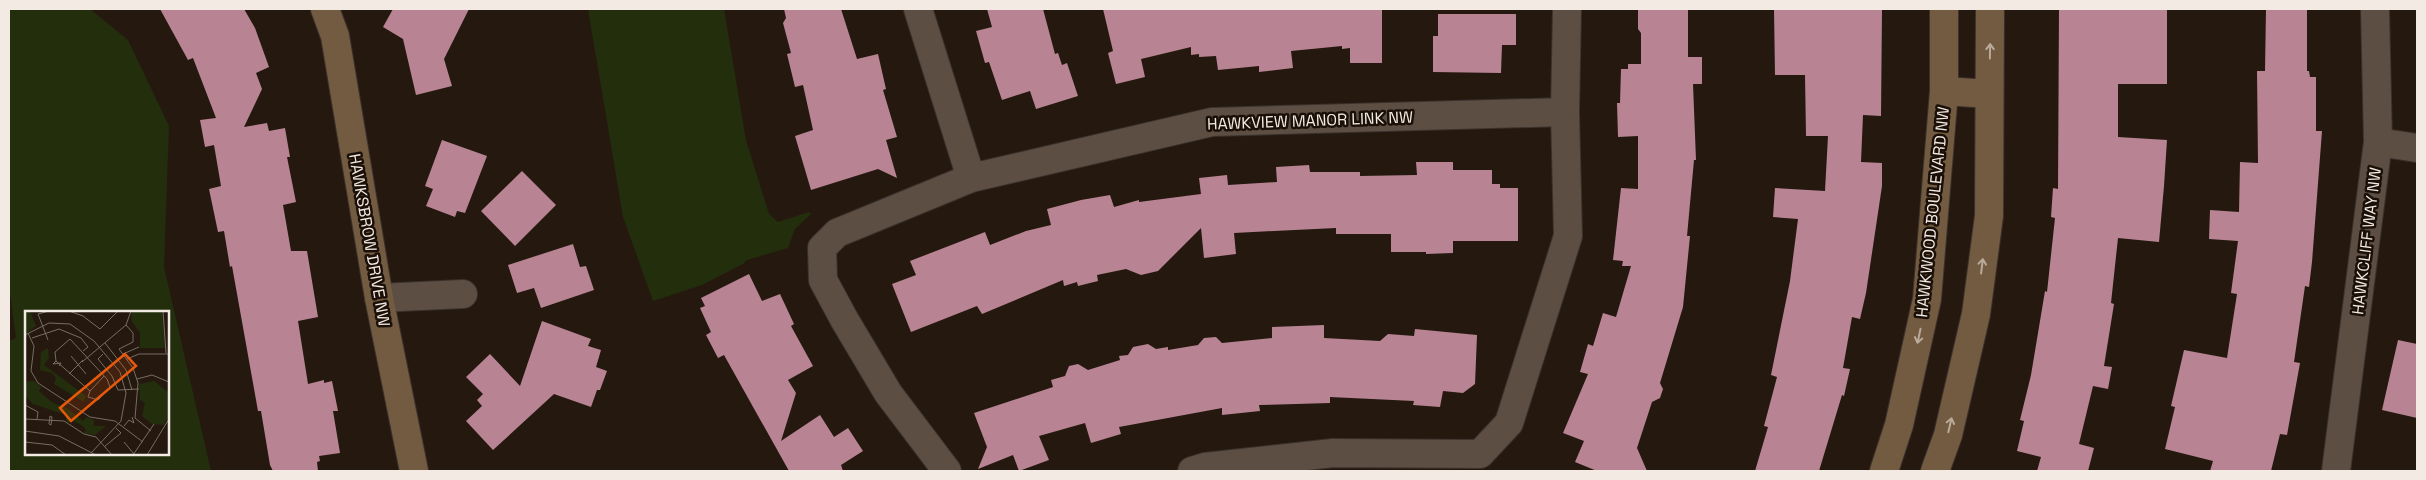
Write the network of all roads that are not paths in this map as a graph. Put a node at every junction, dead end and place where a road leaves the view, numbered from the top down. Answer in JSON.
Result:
{"nodes":[{"id":1,"x":325,"y":9,"type":"edge"},
{"id":2,"x":918,"y":9,"type":"edge"},
{"id":3,"x":1567,"y":9,"type":"edge"},
{"id":4,"x":1944,"y":9,"type":"edge"},
{"id":5,"x":1990,"y":9,"type":"edge"},
{"id":6,"x":2375,"y":9,"type":"edge"},
{"id":7,"x":1944,"y":91,"type":"junction"},
{"id":8,"x":1989,"y":94,"type":"junction"},
{"id":9,"x":1565,"y":112,"type":"junction"},
{"id":10,"x":2378,"y":142,"type":"junction"},
{"id":11,"x":2417,"y":148,"type":"edge"},
{"id":12,"x":971,"y":178,"type":"junction"},
{"id":13,"x":463,"y":294,"type":"dead end"},
{"id":14,"x":379,"y":298,"type":"junction"},
{"id":15,"x":1201,"y":470,"type":"edge"},
{"id":16,"x":2343,"y":470,"type":"edge"},
{"id":17,"x":414,"y":471,"type":"edge"},
{"id":18,"x":947,"y":471,"type":"edge"},
{"id":19,"x":1884,"y":471,"type":"edge"},
{"id":20,"x":1935,"y":471,"type":"edge"}],
"edges":[{"from":1,"to":14,"type":"street","name":"HAWKSBROW DRIVE NW"},
{"from":2,"to":12,"type":"street"},
{"from":3,"to":9,"type":"street"},
{"from":4,"to":7,"type":"street","name":"HAWKWOOD BOULEVARD NW"},
{"from":8,"to":5,"type":"street","one_way":true},
{"from":6,"to":10,"type":"street","name":"HAWKCLIFF WAY NW"},
{"from":7,"to":8,"type":"street"},
{"from":7,"to":19,"type":"street","name":"HAWKWOOD BOULEVARD NW","one_way":true},
{"from":20,"to":8,"type":"street","one_way":true},
{"from":9,"to":12,"type":"street","name":"HAWKVIEW MANOR LINK NW"},
{"from":9,"to":15,"type":"street"},
{"from":10,"to":11,"type":"street"},
{"from":10,"to":16,"type":"street","name":"HAWKCLIFF WAY NW"},
{"from":12,"to":18,"type":"street","name":"HAWKVIEW MANOR LINK NW"},
{"from":13,"to":14,"type":"street"},
{"from":14,"to":17,"type":"street","name":"HAWKSBROW DRIVE NW"}]}
